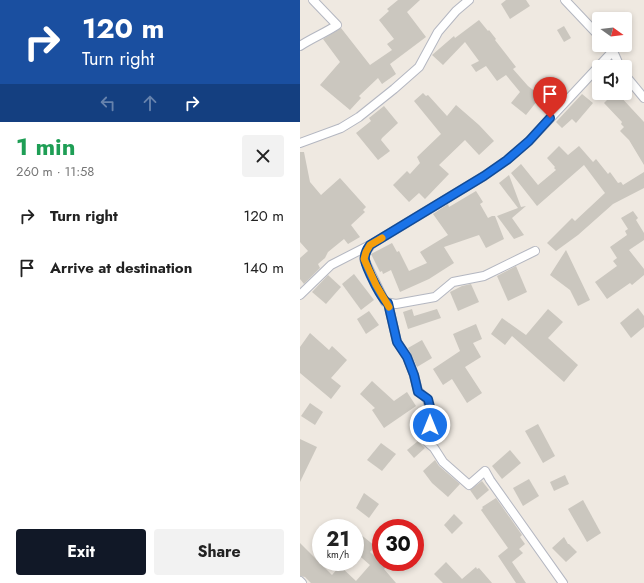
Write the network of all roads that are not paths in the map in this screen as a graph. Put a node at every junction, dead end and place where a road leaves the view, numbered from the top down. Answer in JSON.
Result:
{"nodes":[{"id":1,"x":313,"y":0,"type":"edge"},
{"id":2,"x":469,"y":0,"type":"edge"},
{"id":3,"x":565,"y":0,"type":"edge"},
{"id":4,"x":592,"y":29,"type":"edge"},
{"id":5,"x":300,"y":46,"type":"edge"},
{"id":6,"x":607,"y":52,"type":"edge"},
{"id":7,"x":632,"y":83,"type":"edge"},
{"id":8,"x":644,"y":98,"type":"edge"},
{"id":9,"x":300,"y":143,"type":"edge"},
{"id":10,"x":370,"y":245,"type":"junction"},
{"id":11,"x":535,"y":251,"type":"dead end"},
{"id":12,"x":300,"y":295,"type":"edge"},
{"id":13,"x":388,"y":303,"type":"junction"},
{"id":14,"x":300,"y":581,"type":"edge"},
{"id":15,"x":302,"y":583,"type":"edge"},
{"id":16,"x":563,"y":583,"type":"edge"}],
"edges":[{"from":1,"to":5,"type":"street"},
{"from":2,"to":9,"type":"street"},
{"from":3,"to":4,"type":"street"},
{"from":6,"to":10,"type":"street"},
{"from":7,"to":8,"type":"street"},
{"from":10,"to":12,"type":"street"},
{"from":10,"to":13,"type":"street"},
{"from":11,"to":13,"type":"street"},
{"from":13,"to":16,"type":"street"},
{"from":14,"to":15,"type":"street"}]}
